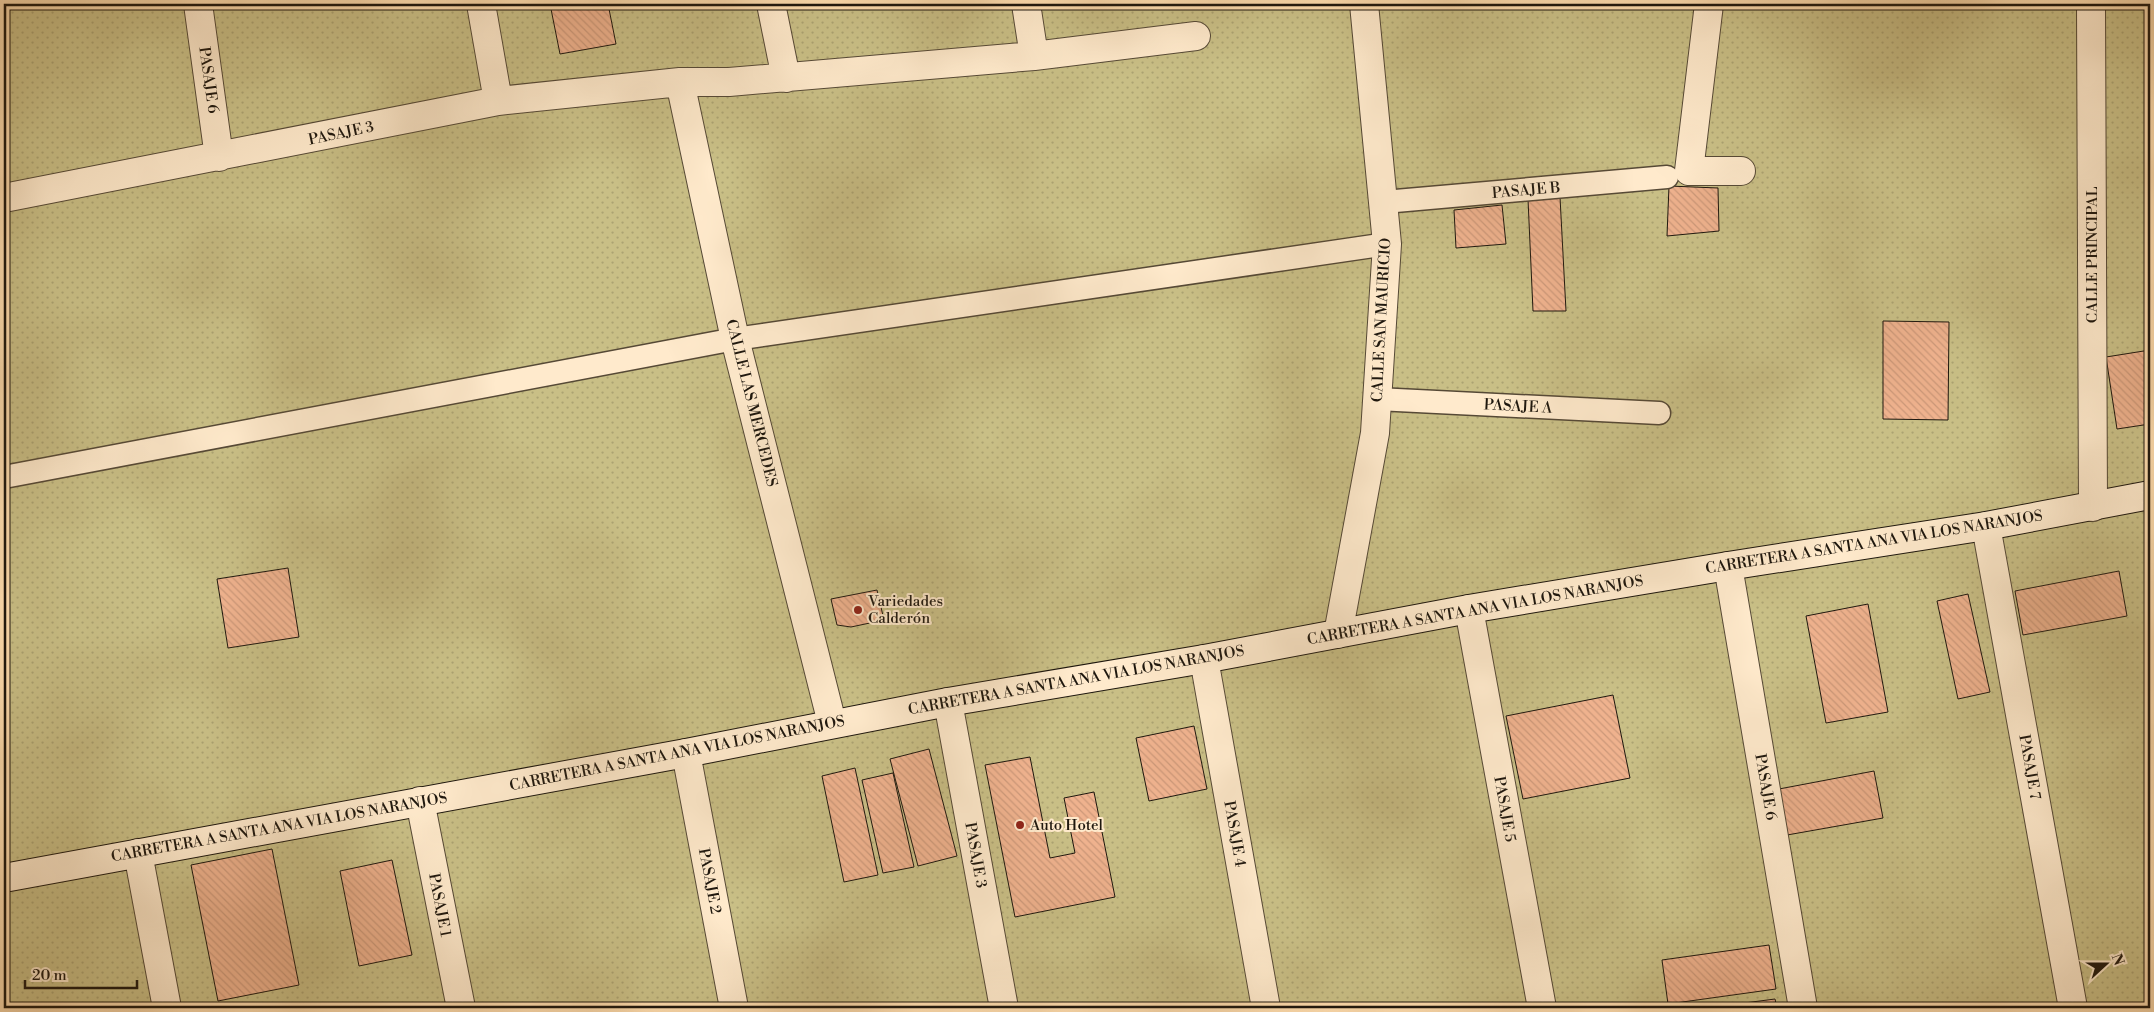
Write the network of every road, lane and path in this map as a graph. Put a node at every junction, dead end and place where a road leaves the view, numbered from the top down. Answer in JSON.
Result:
{"nodes":[{"id":1,"x":198,"y":4,"type":"edge"},
{"id":2,"x":481,"y":4,"type":"edge"},
{"id":3,"x":771,"y":4,"type":"edge"},
{"id":4,"x":1026,"y":4,"type":"edge"},
{"id":5,"x":1364,"y":4,"type":"edge"},
{"id":6,"x":1709,"y":4,"type":"edge"},
{"id":7,"x":2091,"y":4,"type":"edge"},
{"id":8,"x":1196,"y":36,"type":"dead end"},
{"id":9,"x":1034,"y":56,"type":"junction"},
{"id":10,"x":786,"y":78,"type":"junction"},
{"id":11,"x":680,"y":82,"type":"junction"},
{"id":12,"x":498,"y":101,"type":"junction"},
{"id":13,"x":219,"y":157,"type":"junction"},
{"id":14,"x":1741,"y":170,"type":"dead end"},
{"id":15,"x":1667,"y":177,"type":"dead end"},
{"id":16,"x":4,"y":198,"type":"edge"},
{"id":17,"x":1384,"y":202,"type":"junction"},
{"id":18,"x":1387,"y":244,"type":"junction"},
{"id":19,"x":735,"y":339,"type":"junction"},
{"id":20,"x":1377,"y":399,"type":"junction"},
{"id":21,"x":1659,"y":413,"type":"dead end"},
{"id":22,"x":4,"y":477,"type":"edge"},
{"id":23,"x":2150,"y":496,"type":"edge"},
{"id":24,"x":2093,"y":507,"type":"junction"},
{"id":25,"x":1986,"y":526,"type":"junction"},
{"id":26,"x":1728,"y":566,"type":"junction"},
{"id":27,"x":1469,"y":609,"type":"junction"},
{"id":28,"x":1338,"y":634,"type":"junction"},
{"id":29,"x":1204,"y":659,"type":"junction"},
{"id":30,"x":948,"y":702,"type":"junction"},
{"id":31,"x":832,"y":723,"type":"junction"},
{"id":32,"x":686,"y":753,"type":"junction"},
{"id":33,"x":420,"y":802,"type":"junction"},
{"id":34,"x":138,"y":854,"type":"junction"},
{"id":35,"x":4,"y":878,"type":"edge"},
{"id":36,"x":168,"y":1008,"type":"edge"},
{"id":37,"x":461,"y":1008,"type":"edge"},
{"id":38,"x":734,"y":1008,"type":"edge"},
{"id":39,"x":1004,"y":1008,"type":"edge"},
{"id":40,"x":1266,"y":1008,"type":"edge"},
{"id":41,"x":1542,"y":1008,"type":"edge"},
{"id":42,"x":1804,"y":1008,"type":"edge"},
{"id":43,"x":2073,"y":1008,"type":"edge"}],
"edges":[{"from":1,"to":13,"type":"street","name":"PASAJE 6"},
{"from":2,"to":12,"type":"street"},
{"from":3,"to":10,"type":"street"},
{"from":4,"to":9,"type":"street"},
{"from":5,"to":17,"type":"street","name":"CALLE SAN MAURICIO"},
{"from":6,"to":14,"type":"street"},
{"from":7,"to":24,"type":"street","name":"CALLE PRINCIPAL"},
{"from":8,"to":9,"type":"street","name":"PASAJE 3"},
{"from":9,"to":10,"type":"street","name":"PASAJE 3"},
{"from":10,"to":11,"type":"street","name":"PASAJE 3"},
{"from":11,"to":12,"type":"street","name":"PASAJE 3"},
{"from":11,"to":19,"type":"street","name":"CALLE LAS MERCEDES"},
{"from":12,"to":13,"type":"street","name":"PASAJE 3"},
{"from":13,"to":16,"type":"street","name":"PASAJE 3"},
{"from":15,"to":17,"type":"lane","name":"PASAJE B"},
{"from":17,"to":18,"type":"street","name":"CALLE SAN MAURICIO"},
{"from":18,"to":19,"type":"lane"},
{"from":18,"to":20,"type":"street","name":"CALLE SAN MAURICIO"},
{"from":19,"to":22,"type":"lane"},
{"from":19,"to":31,"type":"street","name":"CALLE LAS MERCEDES"},
{"from":20,"to":21,"type":"lane","name":"PASAJE A"},
{"from":20,"to":28,"type":"street","name":"CALLE SAN MAURICIO"},
{"from":23,"to":24,"type":"street","name":"CARRETERA A SANTA ANA VIA LOS NARANJOS"},
{"from":24,"to":25,"type":"street","name":"CARRETERA A SANTA ANA VIA LOS NARANJOS"},
{"from":25,"to":26,"type":"street","name":"CARRETERA A SANTA ANA VIA LOS NARANJOS"},
{"from":25,"to":43,"type":"street","name":"PASAJE 7"},
{"from":26,"to":27,"type":"street","name":"CARRETERA A SANTA ANA VIA LOS NARANJOS"},
{"from":26,"to":42,"type":"street","name":"PASAJE 6"},
{"from":27,"to":28,"type":"street","name":"CARRETERA A SANTA ANA VIA LOS NARANJOS"},
{"from":27,"to":41,"type":"street","name":"PASAJE 5"},
{"from":28,"to":29,"type":"street","name":"CARRETERA A SANTA ANA VIA LOS NARANJOS"},
{"from":29,"to":30,"type":"street","name":"CARRETERA A SANTA ANA VIA LOS NARANJOS"},
{"from":29,"to":40,"type":"street","name":"PASAJE 4"},
{"from":30,"to":31,"type":"street","name":"CARRETERA A SANTA ANA VIA LOS NARANJOS"},
{"from":30,"to":39,"type":"street","name":"PASAJE 3"},
{"from":31,"to":32,"type":"street","name":"CARRETERA A SANTA ANA VIA LOS NARANJOS"},
{"from":32,"to":33,"type":"street","name":"CARRETERA A SANTA ANA VIA LOS NARANJOS"},
{"from":32,"to":38,"type":"street","name":"PASAJE 2"},
{"from":33,"to":34,"type":"street","name":"CARRETERA A SANTA ANA VIA LOS NARANJOS"},
{"from":33,"to":37,"type":"street","name":"PASAJE 1"},
{"from":34,"to":35,"type":"street","name":"CARRETERA A SANTA ANA VIA LOS NARANJOS"},
{"from":34,"to":36,"type":"street"}]}
